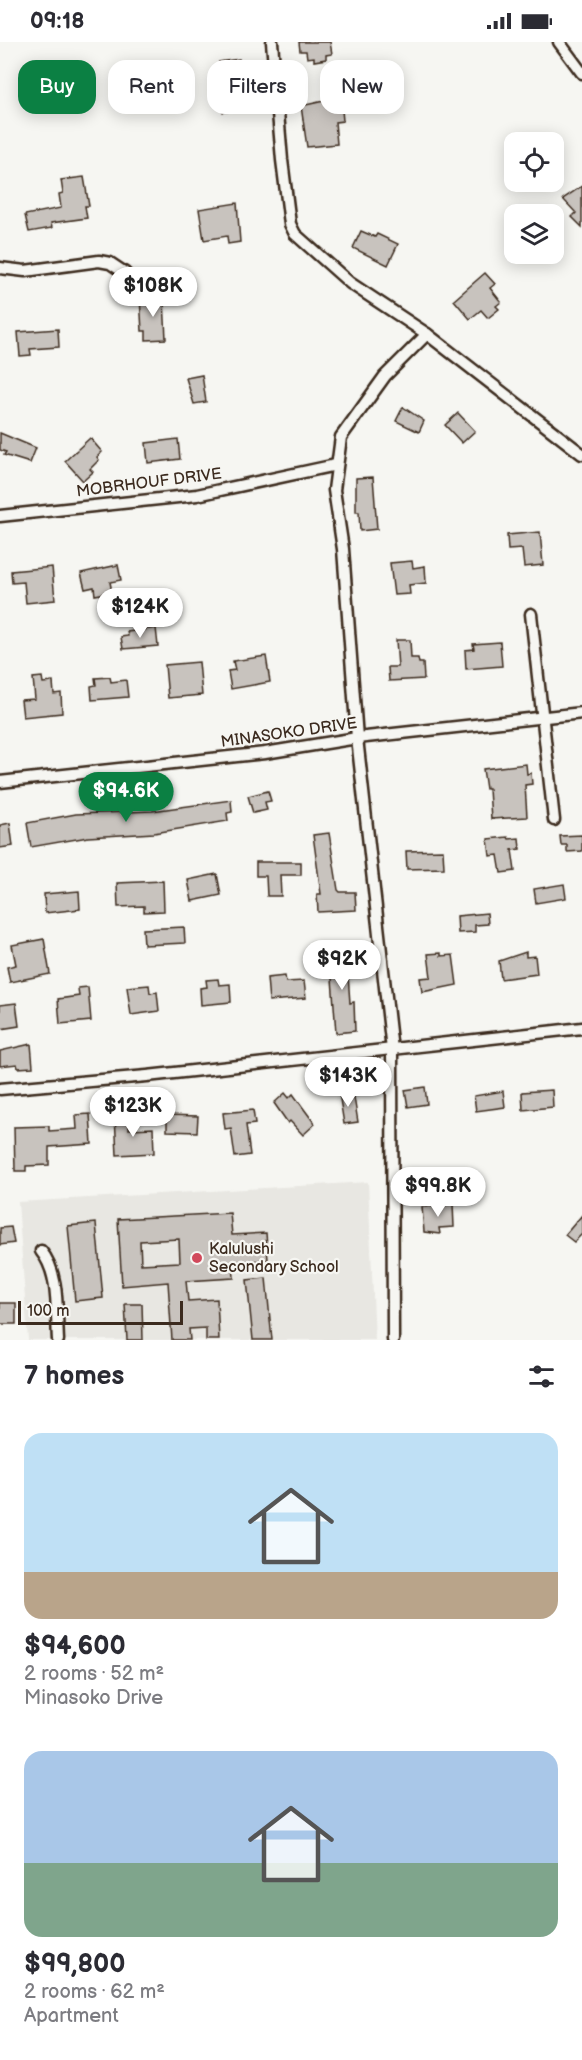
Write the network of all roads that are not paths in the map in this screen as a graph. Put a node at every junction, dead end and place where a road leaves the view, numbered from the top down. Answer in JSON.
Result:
{"nodes":[{"id":1,"x":272,"y":42,"type":"edge"},
{"id":2,"x":559,"y":42,"type":"edge"},
{"id":3,"x":582,"y":73,"type":"edge"},
{"id":4,"x":0,"y":268,"type":"edge"},
{"id":5,"x":125,"y":273,"type":"dead end"},
{"id":6,"x":427,"y":334,"type":"junction"},
{"id":7,"x":582,"y":454,"type":"edge"},
{"id":8,"x":336,"y":465,"type":"junction"},
{"id":9,"x":0,"y":516,"type":"edge"},
{"id":10,"x":531,"y":614,"type":"dead end"},
{"id":11,"x":582,"y":713,"type":"edge"},
{"id":12,"x":540,"y":718,"type":"junction"},
{"id":13,"x":357,"y":738,"type":"junction"},
{"id":14,"x":0,"y":782,"type":"edge"},
{"id":15,"x":554,"y":820,"type":"dead end"},
{"id":16,"x":582,"y":1028,"type":"edge"},
{"id":17,"x":392,"y":1050,"type":"junction"},
{"id":18,"x":0,"y":1089,"type":"edge"},
{"id":19,"x":41,"y":1251,"type":"dead end"},
{"id":20,"x":58,"y":1340,"type":"edge"},
{"id":21,"x":393,"y":1340,"type":"edge"}],
"edges":[{"from":1,"to":6,"type":"street"},
{"from":2,"to":3,"type":"street"},
{"from":4,"to":5,"type":"street"},
{"from":6,"to":7,"type":"street"},
{"from":6,"to":8,"type":"street"},
{"from":8,"to":9,"type":"street","name":"MOBRHOUF DRIVE"},
{"from":8,"to":13,"type":"street"},
{"from":10,"to":12,"type":"street"},
{"from":11,"to":12,"type":"street","name":"MINASOKO DRIVE"},
{"from":12,"to":13,"type":"street","name":"MINASOKO DRIVE"},
{"from":12,"to":15,"type":"street"},
{"from":13,"to":14,"type":"street","name":"MINASOKO DRIVE"},
{"from":13,"to":17,"type":"street"},
{"from":16,"to":17,"type":"street"},
{"from":17,"to":18,"type":"street"},
{"from":17,"to":21,"type":"street"},
{"from":19,"to":20,"type":"street"}]}
